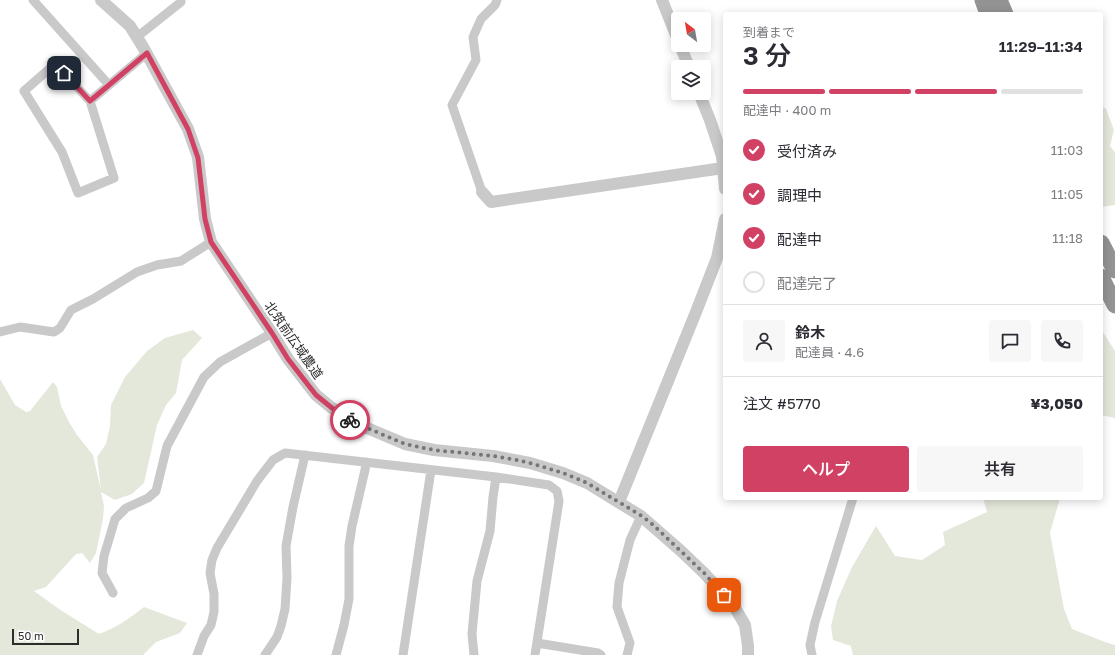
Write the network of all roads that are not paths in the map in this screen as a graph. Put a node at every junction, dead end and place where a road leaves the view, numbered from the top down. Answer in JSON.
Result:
{"nodes":[{"id":1,"x":33,"y":0,"type":"edge"},
{"id":2,"x":103,"y":0,"type":"edge"},
{"id":3,"x":181,"y":0,"type":"edge"},
{"id":4,"x":497,"y":0,"type":"edge"},
{"id":5,"x":662,"y":0,"type":"edge"},
{"id":6,"x":983,"y":0,"type":"edge"},
{"id":7,"x":999,"y":0,"type":"edge"},
{"id":8,"x":987,"y":12,"type":"edge"},
{"id":9,"x":1004,"y":12,"type":"edge"},
{"id":10,"x":671,"y":22,"type":"edge"},
{"id":11,"x":137,"y":38,"type":"junction"},
{"id":12,"x":147,"y":53,"type":"junction"},
{"id":13,"x":109,"y":85,"type":"junction"},
{"id":14,"x":702,"y":100,"type":"edge"},
{"id":15,"x":90,"y":101,"type":"junction"},
{"id":16,"x":723,"y":168,"type":"joint"},
{"id":17,"x":482,"y":192,"type":"joint"},
{"id":18,"x":723,"y":229,"type":"edge"},
{"id":19,"x":211,"y":242,"type":"junction"},
{"id":20,"x":1103,"y":247,"type":"edge"},
{"id":21,"x":1115,"y":270,"type":"edge"},
{"id":22,"x":1103,"y":281,"type":"edge"},
{"id":23,"x":1115,"y":305,"type":"edge"},
{"id":24,"x":0,"y":332,"type":"edge"},
{"id":25,"x":272,"y":333,"type":"junction"},
{"id":26,"x":305,"y":455,"type":"junction"},
{"id":27,"x":366,"y":462,"type":"junction"},
{"id":28,"x":431,"y":470,"type":"junction"},
{"id":29,"x":496,"y":478,"type":"junction"},
{"id":30,"x":852,"y":500,"type":"edge"},
{"id":31,"x":619,"y":502,"type":"junction"},
{"id":32,"x":642,"y":516,"type":"junction"},
{"id":33,"x":113,"y":593,"type":"dead end"},
{"id":34,"x":538,"y":643,"type":"junction"},
{"id":35,"x":197,"y":655,"type":"edge"},
{"id":36,"x":265,"y":655,"type":"edge"},
{"id":37,"x":336,"y":655,"type":"edge"},
{"id":38,"x":404,"y":655,"type":"edge"},
{"id":39,"x":474,"y":655,"type":"edge"},
{"id":40,"x":535,"y":655,"type":"edge"},
{"id":41,"x":601,"y":655,"type":"edge"},
{"id":42,"x":626,"y":655,"type":"edge"},
{"id":43,"x":748,"y":655,"type":"edge"},
{"id":44,"x":812,"y":655,"type":"edge"}],
"edges":[{"from":1,"to":13,"type":"street"},
{"from":2,"to":11,"type":"street","name":"北筑前広域農道"},
{"from":3,"to":11,"type":"street"},
{"from":4,"to":17,"type":"street"},
{"from":5,"to":10,"type":"street"},
{"from":6,"to":8,"type":"highway"},
{"from":7,"to":9,"type":"highway"},
{"from":11,"to":12,"type":"street","name":"北筑前広域農道"},
{"from":12,"to":13,"type":"street"},
{"from":12,"to":19,"type":"street","name":"北筑前広域農道"},
{"from":13,"to":15,"type":"street"},
{"from":14,"to":16,"type":"street"},
{"from":15,"to":15,"type":"street"},
{"from":16,"to":17,"type":"street"},
{"from":18,"to":31,"type":"street"},
{"from":19,"to":24,"type":"street"},
{"from":19,"to":25,"type":"street","name":"北筑前広域農道"},
{"from":20,"to":21,"type":"highway"},
{"from":22,"to":23,"type":"highway"},
{"from":25,"to":31,"type":"street","name":"北筑前広域農道"},
{"from":25,"to":33,"type":"street"},
{"from":26,"to":27,"type":"street"},
{"from":26,"to":35,"type":"street"},
{"from":26,"to":36,"type":"street"},
{"from":27,"to":28,"type":"street"},
{"from":27,"to":37,"type":"street"},
{"from":28,"to":29,"type":"street"},
{"from":28,"to":38,"type":"street"},
{"from":29,"to":34,"type":"street"},
{"from":29,"to":39,"type":"street"},
{"from":30,"to":44,"type":"street"},
{"from":31,"to":32,"type":"street","name":"北筑前広域農道"},
{"from":32,"to":42,"type":"street"},
{"from":32,"to":43,"type":"street","name":"北筑前広域農道"},
{"from":34,"to":40,"type":"street"},
{"from":34,"to":41,"type":"street"}]}
